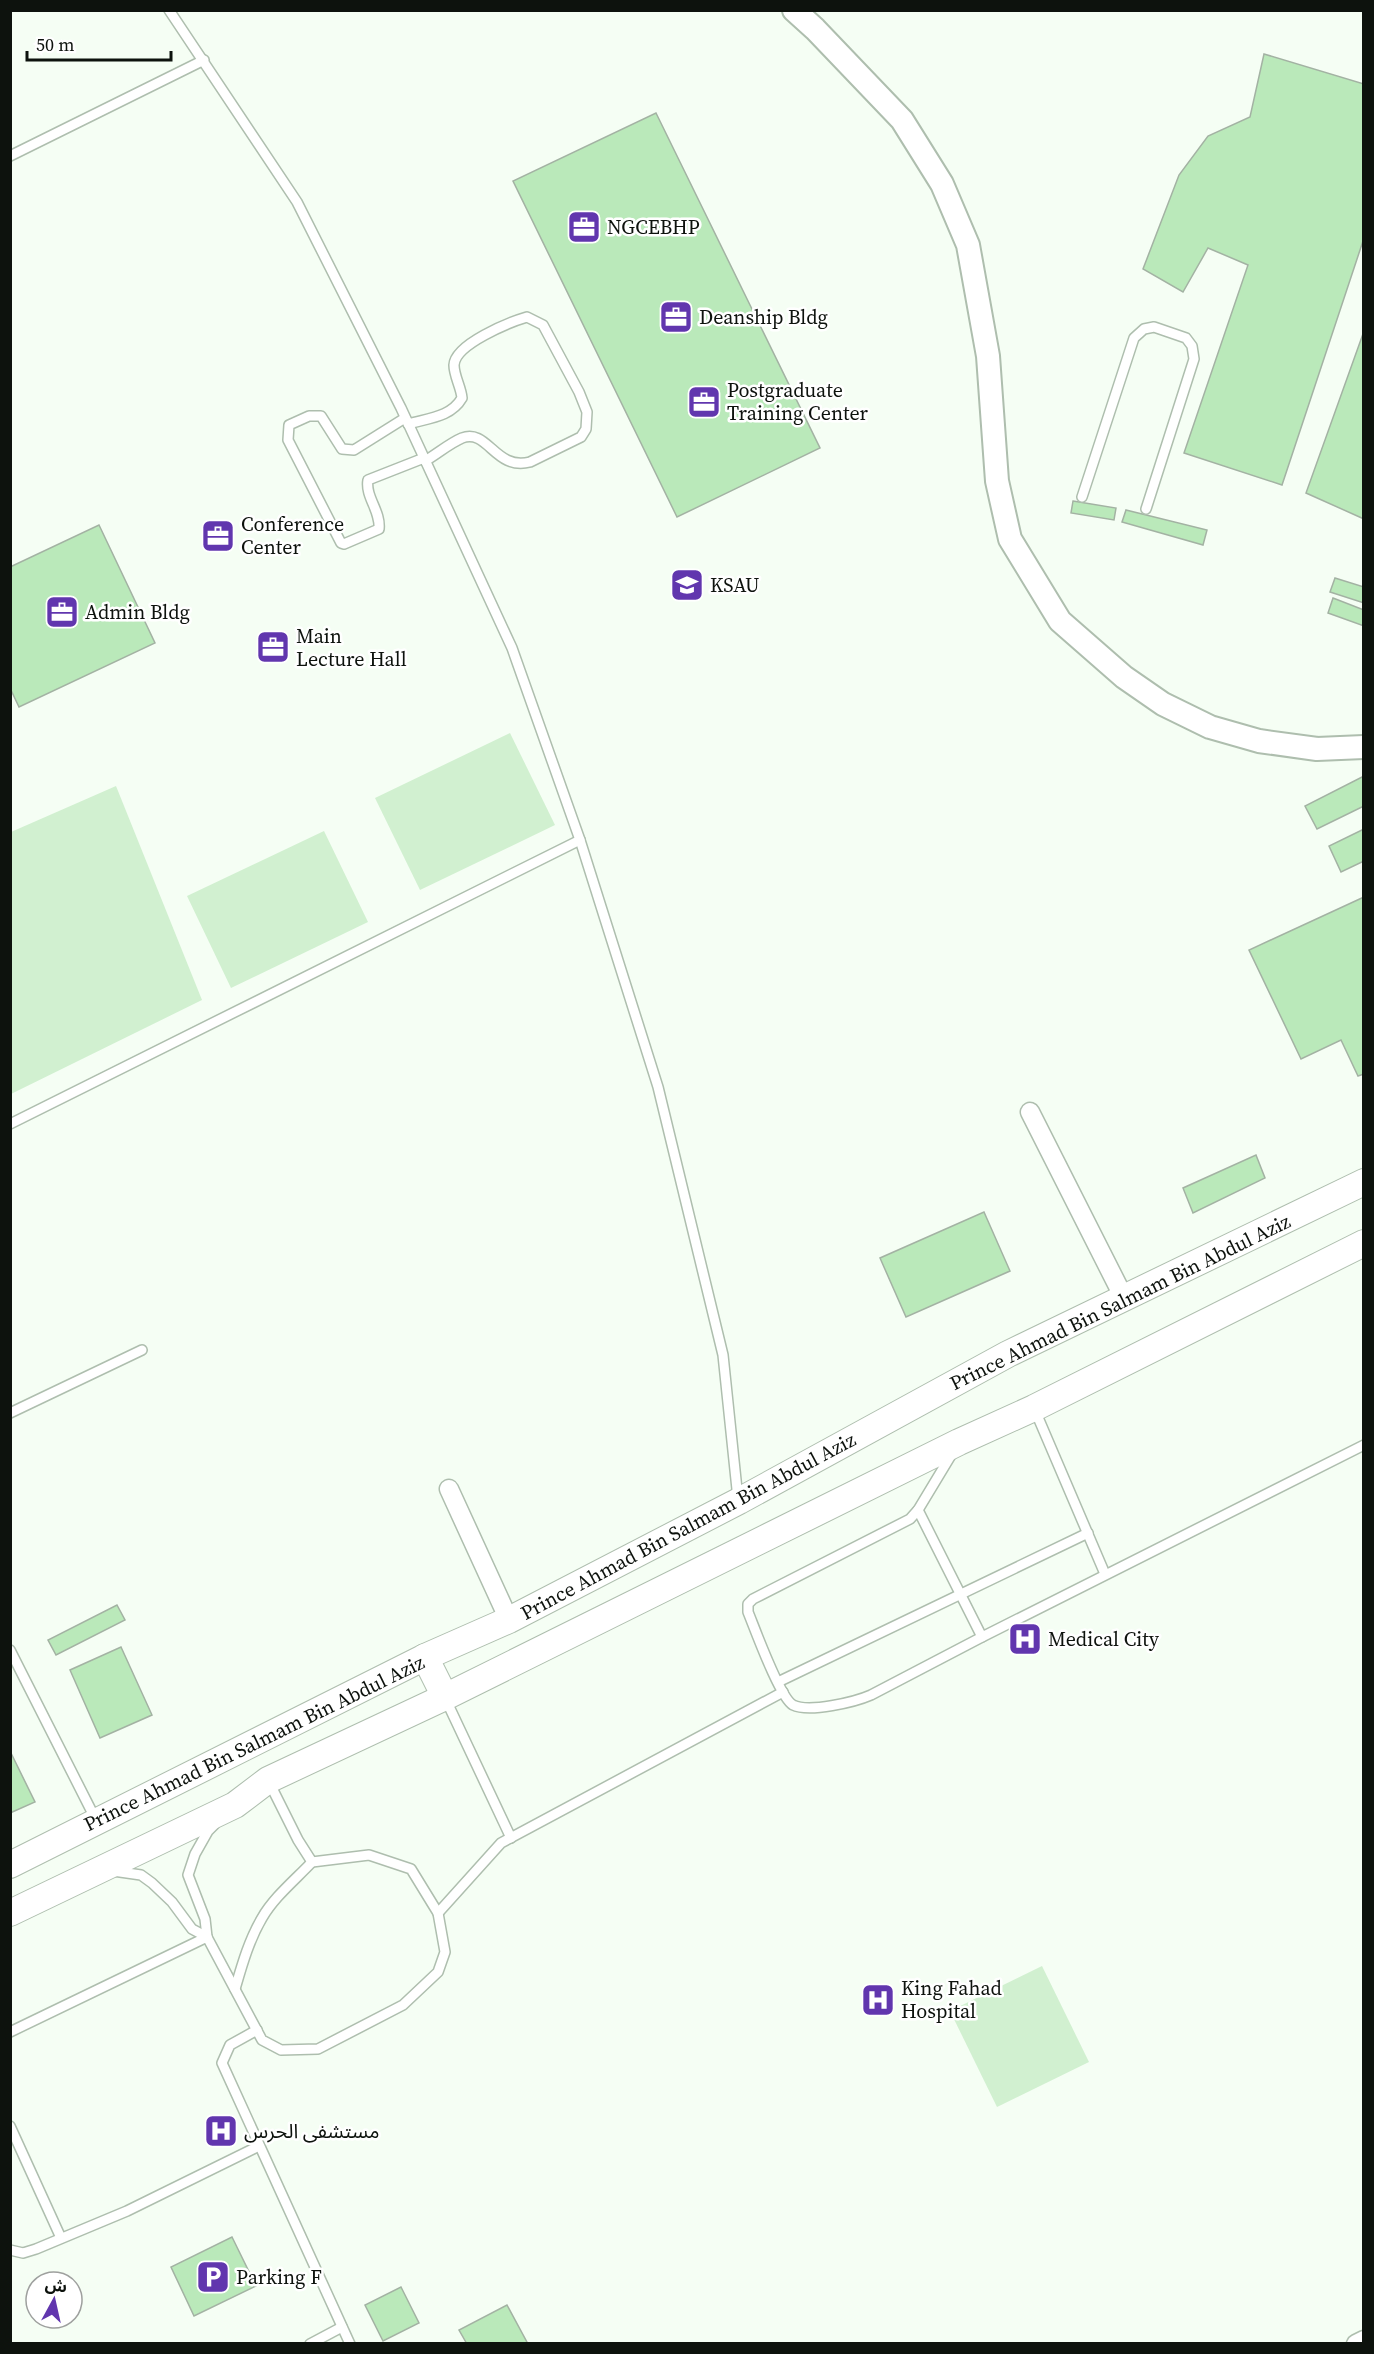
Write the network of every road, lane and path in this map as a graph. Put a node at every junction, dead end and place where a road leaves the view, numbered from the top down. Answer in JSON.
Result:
{"nodes":[{"id":1,"x":169,"y":10,"type":"edge"},
{"id":2,"x":794,"y":10,"type":"edge"},
{"id":3,"x":204,"y":60,"type":"junction"},
{"id":4,"x":10,"y":156,"type":"edge"},
{"id":5,"x":407,"y":421,"type":"junction"},
{"id":6,"x":424,"y":459,"type":"junction"},
{"id":7,"x":1082,"y":497,"type":"dead end"},
{"id":8,"x":1146,"y":509,"type":"dead end"},
{"id":9,"x":1364,"y":747,"type":"edge"},
{"id":10,"x":580,"y":840,"type":"junction"},
{"id":11,"x":1030,"y":1112,"type":"dead end"},
{"id":12,"x":10,"y":1125,"type":"edge"},
{"id":13,"x":1364,"y":1182,"type":"edge"},
{"id":14,"x":1364,"y":1243,"type":"edge"},
{"id":15,"x":1124,"y":1298,"type":"junction"},
{"id":16,"x":142,"y":1350,"type":"dead end"},
{"id":17,"x":1034,"y":1408,"type":"junction"},
{"id":18,"x":10,"y":1413,"type":"edge"},
{"id":19,"x":959,"y":1442,"type":"junction"},
{"id":20,"x":1364,"y":1444,"type":"edge"},
{"id":21,"x":449,"y":1489,"type":"dead end"},
{"id":22,"x":739,"y":1502,"type":"junction"},
{"id":23,"x":918,"y":1510,"type":"junction"},
{"id":24,"x":1088,"y":1533,"type":"junction"},
{"id":25,"x":1105,"y":1574,"type":"junction"},
{"id":26,"x":961,"y":1595,"type":"junction"},
{"id":27,"x":509,"y":1620,"type":"junction"},
{"id":28,"x":982,"y":1636,"type":"junction"},
{"id":29,"x":10,"y":1650,"type":"edge"},
{"id":30,"x":425,"y":1658,"type":"junction"},
{"id":31,"x":778,"y":1682,"type":"junction"},
{"id":32,"x":783,"y":1692,"type":"junction"},
{"id":33,"x":444,"y":1697,"type":"junction"},
{"id":34,"x":268,"y":1780,"type":"junction"},
{"id":35,"x":235,"y":1805,"type":"junction"},
{"id":36,"x":96,"y":1821,"type":"junction"},
{"id":37,"x":511,"y":1838,"type":"junction"},
{"id":38,"x":312,"y":1862,"type":"junction"},
{"id":39,"x":10,"y":1865,"type":"edge"},
{"id":40,"x":100,"y":1869,"type":"junction"},
{"id":41,"x":10,"y":1913,"type":"edge"},
{"id":42,"x":438,"y":1913,"type":"junction"},
{"id":43,"x":207,"y":1937,"type":"junction"},
{"id":44,"x":235,"y":1989,"type":"junction"},
{"id":45,"x":257,"y":2030,"type":"junction"},
{"id":46,"x":10,"y":2032,"type":"edge"},
{"id":47,"x":10,"y":2126,"type":"edge"},
{"id":48,"x":259,"y":2146,"type":"junction"},
{"id":49,"x":61,"y":2238,"type":"junction"},
{"id":50,"x":10,"y":2250,"type":"edge"},
{"id":51,"x":342,"y":2327,"type":"junction"},
{"id":52,"x":1364,"y":2340,"type":"edge"},
{"id":53,"x":310,"y":2343,"type":"edge"},
{"id":54,"x":350,"y":2343,"type":"edge"},
{"id":55,"x":1356,"y":2343,"type":"edge"}],
"edges":[{"from":1,"to":3,"type":"lane"},
{"from":2,"to":9,"type":"street"},
{"from":3,"to":4,"type":"lane"},
{"from":3,"to":5,"type":"lane"},
{"from":5,"to":6,"type":"lane"},
{"from":5,"to":6,"type":"lane"},
{"from":5,"to":6,"type":"lane"},
{"from":6,"to":10,"type":"lane"},
{"from":7,"to":8,"type":"lane"},
{"from":10,"to":12,"type":"lane"},
{"from":10,"to":22,"type":"lane"},
{"from":11,"to":15,"type":"street"},
{"from":13,"to":15,"type":"main road","name":"Prince Ahmad Bin Salmam Bin Abdul Aziz"},
{"from":14,"to":17,"type":"main road","name":"Prince Ahmad Bin Salmam Bin Abdul Aziz"},
{"from":15,"to":22,"type":"main road","name":"Prince Ahmad Bin Salmam Bin Abdul Aziz"},
{"from":16,"to":18,"type":"lane"},
{"from":17,"to":19,"type":"main road","name":"Prince Ahmad Bin Salmam Bin Abdul Aziz"},
{"from":17,"to":24,"type":"lane"},
{"from":19,"to":23,"type":"lane"},
{"from":19,"to":33,"type":"main road","name":"Prince Ahmad Bin Salmam Bin Abdul Aziz"},
{"from":20,"to":25,"type":"lane"},
{"from":21,"to":27,"type":"street"},
{"from":22,"to":27,"type":"main road","name":"Prince Ahmad Bin Salmam Bin Abdul Aziz"},
{"from":23,"to":26,"type":"lane"},
{"from":23,"to":31,"type":"lane"},
{"from":24,"to":25,"type":"lane"},
{"from":24,"to":26,"type":"lane"},
{"from":25,"to":28,"type":"lane"},
{"from":26,"to":28,"type":"lane"},
{"from":26,"to":31,"type":"lane"},
{"from":27,"to":30,"type":"main road","name":"Prince Ahmad Bin Salmam Bin Abdul Aziz"},
{"from":28,"to":32,"type":"lane"},
{"from":29,"to":36,"type":"lane"},
{"from":30,"to":33,"type":"main road"},
{"from":30,"to":36,"type":"main road","name":"Prince Ahmad Bin Salmam Bin Abdul Aziz"},
{"from":31,"to":32,"type":"lane"},
{"from":32,"to":37,"type":"lane"},
{"from":33,"to":34,"type":"main road","name":"Prince Ahmad Bin Salmam Bin Abdul Aziz"},
{"from":33,"to":37,"type":"lane"},
{"from":34,"to":35,"type":"main road","name":"Prince Ahmad Bin Salmam Bin Abdul Aziz"},
{"from":34,"to":38,"type":"lane"},
{"from":35,"to":40,"type":"main road","name":"Prince Ahmad Bin Salmam Bin Abdul Aziz"},
{"from":35,"to":43,"type":"lane"},
{"from":36,"to":39,"type":"main road","name":"Prince Ahmad Bin Salmam Bin Abdul Aziz"},
{"from":37,"to":42,"type":"lane"},
{"from":38,"to":42,"type":"lane"},
{"from":38,"to":44,"type":"lane"},
{"from":40,"to":41,"type":"main road","name":"Prince Ahmad Bin Salmam Bin Abdul Aziz"},
{"from":40,"to":43,"type":"lane"},
{"from":42,"to":45,"type":"lane"},
{"from":43,"to":44,"type":"lane"},
{"from":43,"to":46,"type":"lane"},
{"from":44,"to":45,"type":"lane"},
{"from":45,"to":48,"type":"lane"},
{"from":47,"to":49,"type":"lane"},
{"from":48,"to":49,"type":"lane"},
{"from":48,"to":51,"type":"lane"},
{"from":49,"to":50,"type":"lane"},
{"from":51,"to":53,"type":"lane"},
{"from":51,"to":54,"type":"lane"},
{"from":52,"to":55,"type":"street"}]}
